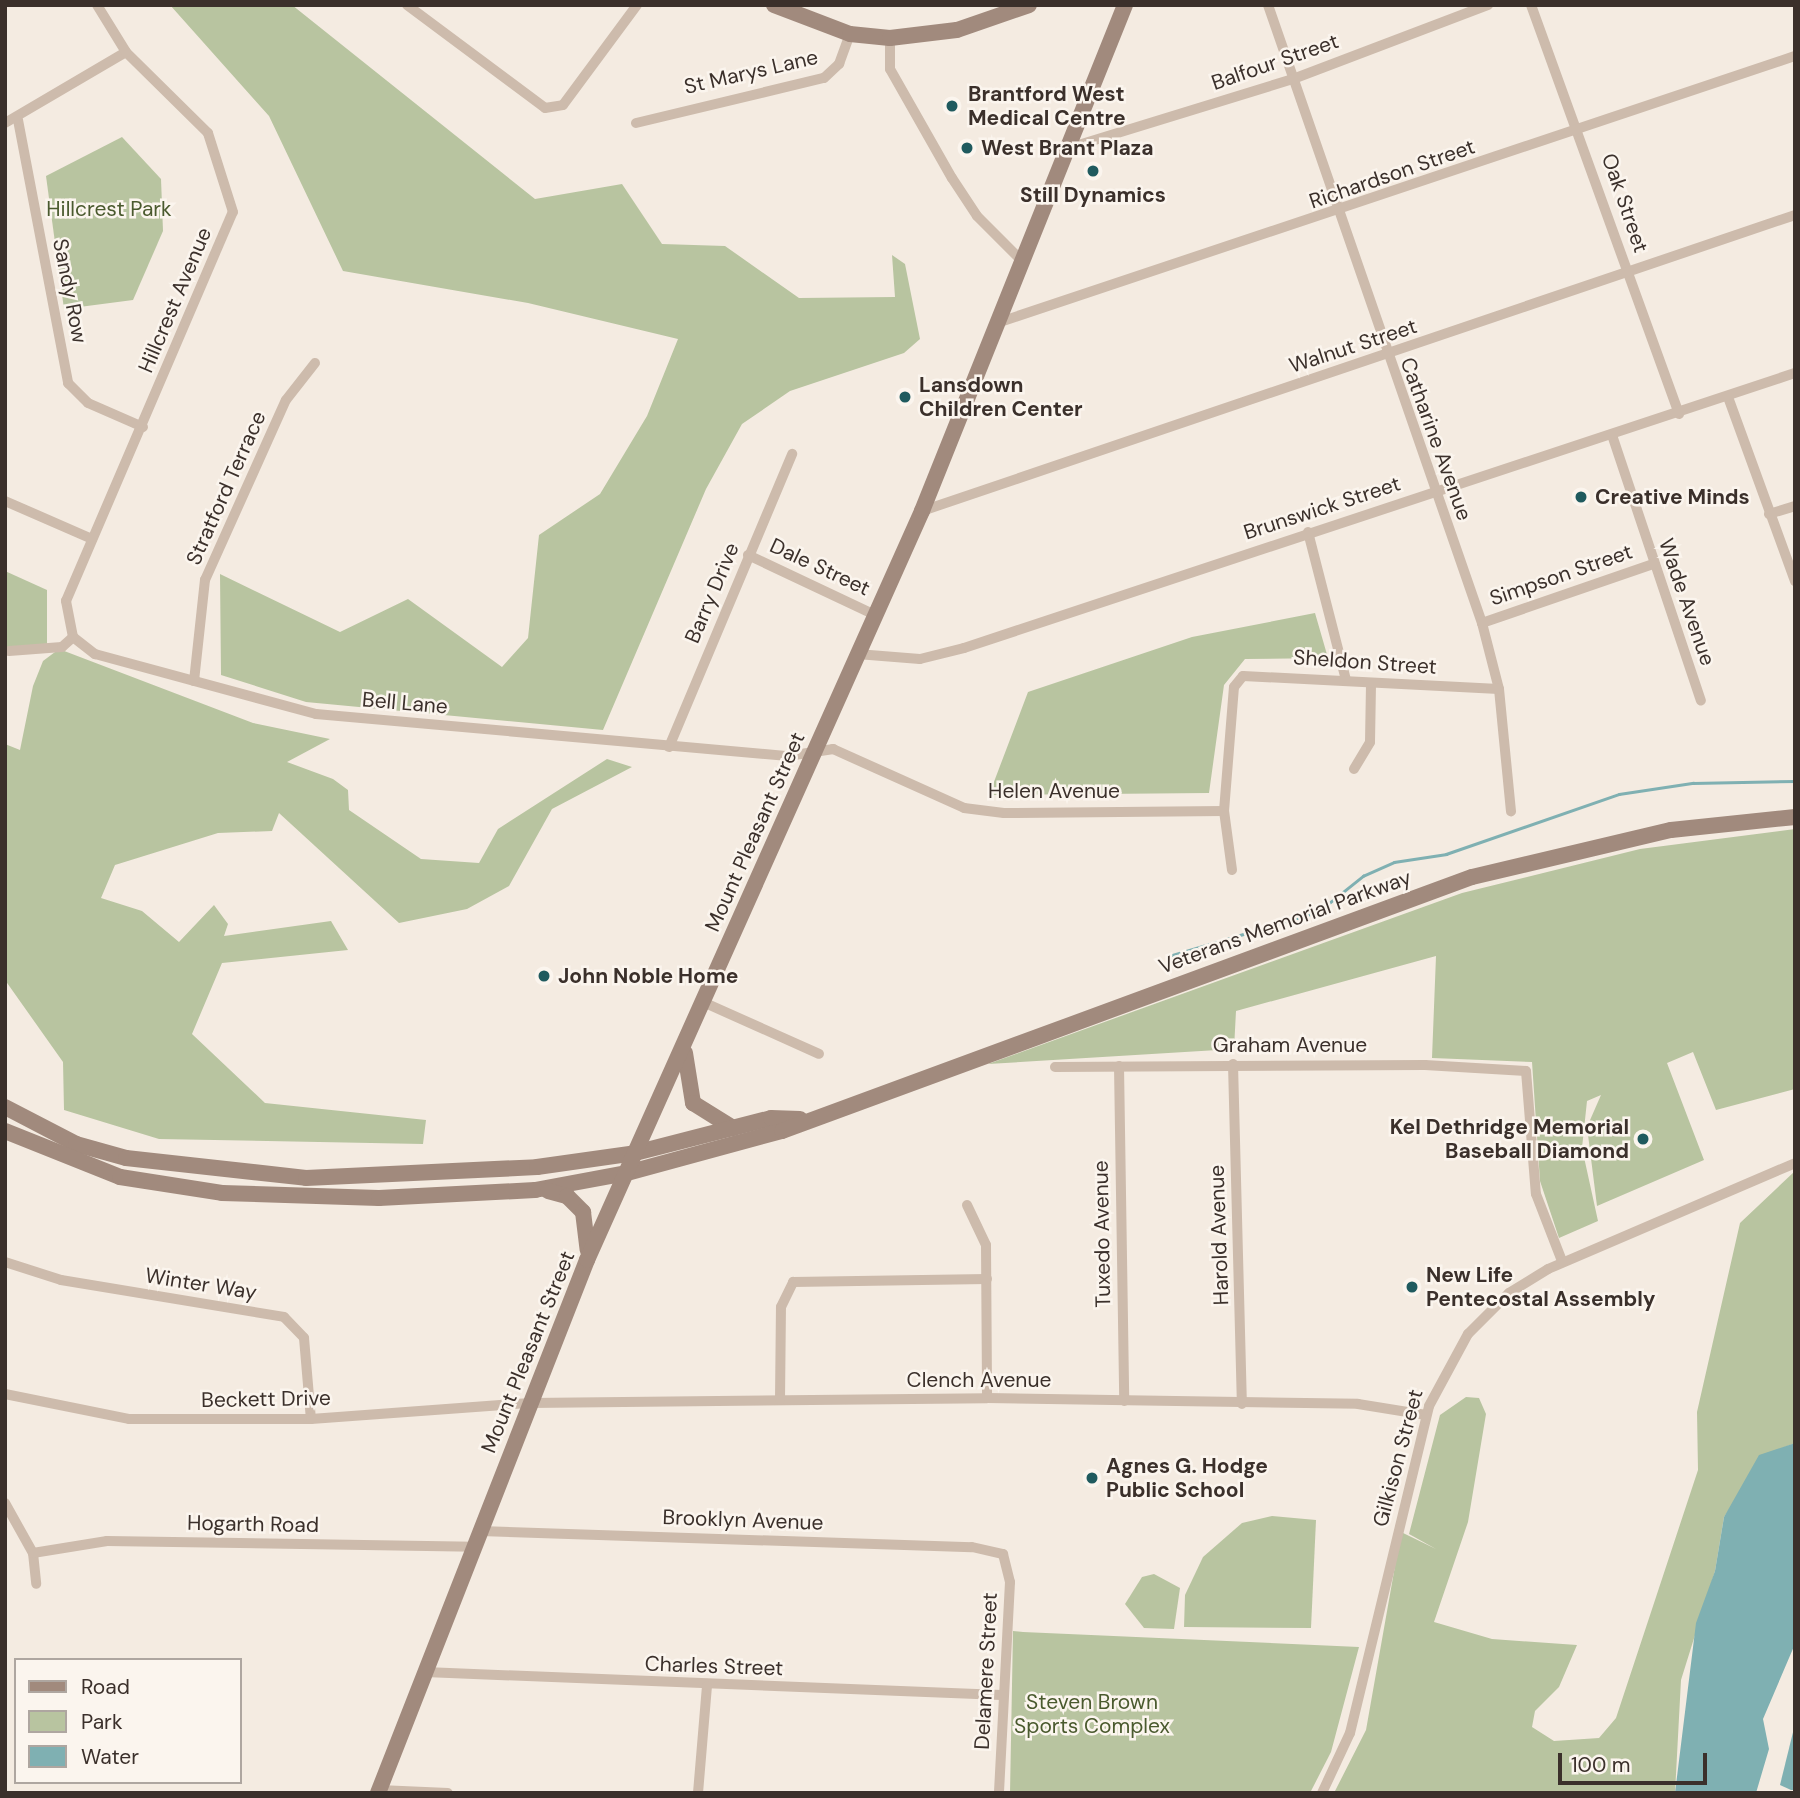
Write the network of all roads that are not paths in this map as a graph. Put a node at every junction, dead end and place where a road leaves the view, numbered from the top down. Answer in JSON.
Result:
{"nodes":[{"id":1,"x":97,"y":5,"type":"edge"},
{"id":2,"x":637,"y":5,"type":"edge"},
{"id":3,"x":774,"y":5,"type":"edge"},
{"id":4,"x":1029,"y":5,"type":"edge"},
{"id":5,"x":1125,"y":5,"type":"edge"},
{"id":6,"x":1268,"y":5,"type":"edge"},
{"id":7,"x":1488,"y":5,"type":"edge"},
{"id":8,"x":1531,"y":5,"type":"edge"},
{"id":9,"x":410,"y":6,"type":"edge"},
{"id":10,"x":1002,"y":9,"type":"edge"},
{"id":11,"x":850,"y":34,"type":"junction"},
{"id":12,"x":890,"y":38,"type":"junction"},
{"id":13,"x":126,"y":52,"type":"junction"},
{"id":14,"x":1795,"y":56,"type":"edge"},
{"id":15,"x":1293,"y":79,"type":"junction"},
{"id":16,"x":18,"y":120,"type":"junction"},
{"id":17,"x":5,"y":123,"type":"edge"},
{"id":18,"x":636,"y":123,"type":"dead end"},
{"id":19,"x":1580,"y":131,"type":"junction"},
{"id":20,"x":1072,"y":147,"type":"junction"},
{"id":21,"x":1340,"y":212,"type":"junction"},
{"id":22,"x":1795,"y":215,"type":"edge"},
{"id":23,"x":1024,"y":263,"type":"junction"},
{"id":24,"x":1630,"y":275,"type":"junction"},
{"id":25,"x":1000,"y":322,"type":"junction"},
{"id":26,"x":1386,"y":355,"type":"junction"},
{"id":27,"x":315,"y":363,"type":"dead end"},
{"id":28,"x":1795,"y":373,"type":"edge"},
{"id":29,"x":1728,"y":397,"type":"junction"},
{"id":30,"x":1679,"y":414,"type":"junction"},
{"id":31,"x":143,"y":427,"type":"junction"},
{"id":32,"x":1612,"y":435,"type":"junction"},
{"id":33,"x":793,"y":454,"type":"dead end"},
{"id":34,"x":1433,"y":491,"type":"junction"},
{"id":35,"x":5,"y":501,"type":"edge"},
{"id":36,"x":1795,"y":506,"type":"edge"},
{"id":37,"x":922,"y":511,"type":"junction"},
{"id":38,"x":1769,"y":514,"type":"junction"},
{"id":39,"x":1308,"y":532,"type":"junction"},
{"id":40,"x":92,"y":539,"type":"junction"},
{"id":41,"x":748,"y":555,"type":"junction"},
{"id":42,"x":1653,"y":564,"type":"junction"},
{"id":43,"x":1795,"y":581,"type":"edge"},
{"id":44,"x":875,"y":615,"type":"junction"},
{"id":45,"x":1482,"y":623,"type":"junction"},
{"id":46,"x":73,"y":637,"type":"junction"},
{"id":47,"x":9,"y":651,"type":"dead end"},
{"id":48,"x":857,"y":654,"type":"junction"},
{"id":49,"x":1346,"y":680,"type":"junction"},
{"id":50,"x":194,"y":681,"type":"junction"},
{"id":51,"x":1371,"y":684,"type":"junction"},
{"id":52,"x":1499,"y":690,"type":"junction"},
{"id":53,"x":1701,"y":701,"type":"dead end"},
{"id":54,"x":669,"y":747,"type":"junction"},
{"id":55,"x":813,"y":752,"type":"junction"},
{"id":56,"x":1354,"y":769,"type":"dead end"},
{"id":57,"x":1224,"y":811,"type":"junction"},
{"id":58,"x":1511,"y":811,"type":"dead end"},
{"id":59,"x":1795,"y":817,"type":"edge"},
{"id":60,"x":1233,"y":870,"type":"dead end"},
{"id":61,"x":703,"y":1002,"type":"junction"},
{"id":62,"x":686,"y":1040,"type":"junction"},
{"id":63,"x":819,"y":1054,"type":"dead end"},
{"id":64,"x":1233,"y":1064,"type":"junction"},
{"id":65,"x":1119,"y":1066,"type":"junction"},
{"id":66,"x":1055,"y":1067,"type":"dead end"},
{"id":67,"x":5,"y":1096,"type":"edge"},
{"id":68,"x":5,"y":1107,"type":"edge"},
{"id":69,"x":25,"y":1119,"type":"junction"},
{"id":70,"x":803,"y":1120,"type":"junction"},
{"id":71,"x":733,"y":1128,"type":"junction"},
{"id":72,"x":5,"y":1132,"type":"edge"},
{"id":73,"x":635,"y":1153,"type":"junction"},
{"id":74,"x":1795,"y":1163,"type":"edge"},
{"id":75,"x":627,"y":1173,"type":"junction"},
{"id":76,"x":535,"y":1189,"type":"junction"},
{"id":77,"x":967,"y":1205,"type":"dead end"},
{"id":78,"x":587,"y":1260,"type":"junction"},
{"id":79,"x":1562,"y":1261,"type":"junction"},
{"id":80,"x":5,"y":1262,"type":"edge"},
{"id":81,"x":987,"y":1279,"type":"junction"},
{"id":82,"x":5,"y":1394,"type":"edge"},
{"id":83,"x":987,"y":1398,"type":"junction"},
{"id":84,"x":780,"y":1400,"type":"junction"},
{"id":85,"x":1124,"y":1401,"type":"junction"},
{"id":86,"x":530,"y":1403,"type":"junction"},
{"id":87,"x":1242,"y":1404,"type":"junction"},
{"id":88,"x":1426,"y":1415,"type":"junction"},
{"id":89,"x":311,"y":1419,"type":"junction"},
{"id":90,"x":5,"y":1503,"type":"edge"},
{"id":91,"x":5,"y":1510,"type":"edge"},
{"id":92,"x":480,"y":1531,"type":"junction"},
{"id":93,"x":474,"y":1547,"type":"junction"},
{"id":94,"x":33,"y":1553,"type":"junction"},
{"id":95,"x":1003,"y":1554,"type":"joint"},
{"id":96,"x":36,"y":1584,"type":"dead end"},
{"id":97,"x":425,"y":1672,"type":"junction"},
{"id":98,"x":707,"y":1686,"type":"junction"},
{"id":99,"x":1002,"y":1695,"type":"junction"},
{"id":100,"x":379,"y":1791,"type":"edge"},
{"id":101,"x":448,"y":1793,"type":"edge"},
{"id":102,"x":698,"y":1793,"type":"edge"},
{"id":103,"x":999,"y":1793,"type":"edge"},
{"id":104,"x":1322,"y":1793,"type":"edge"}],
"edges":[{"from":1,"to":13,"type":"street","name":"Hillcrest Avenue"},
{"from":2,"to":9,"type":"street"},
{"from":3,"to":11,"type":"main road"},
{"from":4,"to":10,"type":"main road"},
{"from":5,"to":20,"type":"main road","name":"Mount Pleasant Street"},
{"from":6,"to":15,"type":"street","name":"Catharine Avenue"},
{"from":7,"to":15,"type":"street","name":"Balfour Street"},
{"from":8,"to":19,"type":"street","name":"Oak Street"},
{"from":10,"to":12,"type":"main road"},
{"from":11,"to":12,"type":"main road"},
{"from":11,"to":18,"type":"street","name":"St Marys Lane"},
{"from":12,"to":23,"type":"street"},
{"from":13,"to":16,"type":"street"},
{"from":13,"to":31,"type":"street","name":"Hillcrest Avenue"},
{"from":14,"to":19,"type":"street","name":"Richardson Street"},
{"from":15,"to":20,"type":"street","name":"Balfour Street"},
{"from":15,"to":21,"type":"street","name":"Catharine Avenue"},
{"from":16,"to":17,"type":"street"},
{"from":16,"to":31,"type":"street","name":"Sandy Row"},
{"from":19,"to":21,"type":"street","name":"Richardson Street"},
{"from":19,"to":24,"type":"street","name":"Oak Street"},
{"from":20,"to":23,"type":"main road","name":"Mount Pleasant Street"},
{"from":21,"to":25,"type":"street","name":"Richardson Street"},
{"from":21,"to":26,"type":"street","name":"Catharine Avenue"},
{"from":22,"to":24,"type":"street","name":"Walnut Street"},
{"from":23,"to":25,"type":"main road","name":"Mount Pleasant Street"},
{"from":24,"to":26,"type":"street","name":"Walnut Street"},
{"from":24,"to":30,"type":"street","name":"Oak Street"},
{"from":25,"to":37,"type":"main road","name":"Mount Pleasant Street"},
{"from":26,"to":34,"type":"street","name":"Catharine Avenue"},
{"from":26,"to":37,"type":"street","name":"Walnut Street"},
{"from":27,"to":50,"type":"street","name":"Stratford Terrace"},
{"from":28,"to":29,"type":"street","name":"Brunswick Street"},
{"from":29,"to":30,"type":"street","name":"Brunswick Street"},
{"from":29,"to":38,"type":"street"},
{"from":30,"to":32,"type":"street","name":"Brunswick Street"},
{"from":31,"to":40,"type":"street","name":"Hillcrest Avenue"},
{"from":32,"to":34,"type":"street","name":"Brunswick Street"},
{"from":32,"to":42,"type":"street","name":"Wade Avenue"},
{"from":33,"to":41,"type":"street","name":"Barry Drive"},
{"from":34,"to":39,"type":"street","name":"Brunswick Street"},
{"from":34,"to":45,"type":"street","name":"Catharine Avenue"},
{"from":35,"to":40,"type":"street"},
{"from":36,"to":38,"type":"street"},
{"from":37,"to":44,"type":"main road","name":"Mount Pleasant Street"},
{"from":38,"to":43,"type":"street"},
{"from":39,"to":48,"type":"street","name":"Brunswick Street"},
{"from":39,"to":49,"type":"street"},
{"from":40,"to":46,"type":"street","name":"Hillcrest Avenue"},
{"from":41,"to":44,"type":"street","name":"Dale Street"},
{"from":41,"to":54,"type":"street","name":"Barry Drive"},
{"from":42,"to":45,"type":"street","name":"Simpson Street"},
{"from":42,"to":53,"type":"street","name":"Wade Avenue"},
{"from":44,"to":48,"type":"main road","name":"Mount Pleasant Street"},
{"from":45,"to":52,"type":"street","name":"Catharine Avenue"},
{"from":46,"to":47,"type":"street"},
{"from":46,"to":50,"type":"street","name":"Bell Lane"},
{"from":48,"to":55,"type":"main road","name":"Mount Pleasant Street"},
{"from":49,"to":51,"type":"street","name":"Sheldon Street"},
{"from":49,"to":57,"type":"street","name":"Sheldon Street"},
{"from":50,"to":54,"type":"street","name":"Bell Lane"},
{"from":51,"to":52,"type":"street","name":"Sheldon Street"},
{"from":51,"to":56,"type":"street"},
{"from":52,"to":58,"type":"street","name":"Catharine Avenue"},
{"from":54,"to":55,"type":"street","name":"Bell Lane"},
{"from":55,"to":57,"type":"street","name":"Helen Avenue"},
{"from":55,"to":61,"type":"main road","name":"Mount Pleasant Street"},
{"from":57,"to":60,"type":"street"},
{"from":59,"to":70,"type":"main road","name":"Veterans Memorial Parkway"},
{"from":61,"to":62,"type":"main road","name":"Mount Pleasant Street"},
{"from":61,"to":63,"type":"street"},
{"from":62,"to":71,"type":"main road"},
{"from":62,"to":73,"type":"main road","name":"Mount Pleasant Street"},
{"from":64,"to":65,"type":"street","name":"Graham Avenue"},
{"from":64,"to":79,"type":"street","name":"Graham Avenue"},
{"from":64,"to":87,"type":"street","name":"Harold Avenue"},
{"from":65,"to":66,"type":"street","name":"Graham Avenue"},
{"from":65,"to":85,"type":"street","name":"Tuxedo Avenue"},
{"from":67,"to":69,"type":"main road"},
{"from":68,"to":69,"type":"main road","name":"Veterans Memorial Parkway"},
{"from":69,"to":73,"type":"main road","name":"Veterans Memorial Parkway"},
{"from":70,"to":71,"type":"main road","name":"Veterans Memorial Parkway"},
{"from":70,"to":75,"type":"main road","name":"Veterans Memorial Parkway"},
{"from":71,"to":73,"type":"main road","name":"Veterans Memorial Parkway"},
{"from":72,"to":76,"type":"main road","name":"Veterans Memorial Parkway"},
{"from":73,"to":75,"type":"main road","name":"Mount Pleasant Street"},
{"from":74,"to":79,"type":"street","name":"Gilkison Street"},
{"from":75,"to":76,"type":"main road","name":"Veterans Memorial Parkway"},
{"from":75,"to":78,"type":"main road","name":"Mount Pleasant Street"},
{"from":76,"to":78,"type":"main road"},
{"from":77,"to":81,"type":"street"},
{"from":78,"to":86,"type":"main road","name":"Mount Pleasant Street"},
{"from":79,"to":88,"type":"street","name":"Gilkison Street"},
{"from":80,"to":89,"type":"street","name":"Winter Way"},
{"from":81,"to":83,"type":"street"},
{"from":81,"to":84,"type":"street"},
{"from":82,"to":89,"type":"street","name":"Beckett Drive"},
{"from":83,"to":84,"type":"street","name":"Clench Avenue"},
{"from":83,"to":85,"type":"street","name":"Clench Avenue"},
{"from":84,"to":86,"type":"street","name":"Clench Avenue"},
{"from":85,"to":87,"type":"street","name":"Clench Avenue"},
{"from":86,"to":89,"type":"street","name":"Beckett Drive"},
{"from":86,"to":92,"type":"main road","name":"Mount Pleasant Street"},
{"from":87,"to":88,"type":"street","name":"Clench Avenue"},
{"from":88,"to":104,"type":"street","name":"Gilkison Street"},
{"from":90,"to":91,"type":"street"},
{"from":91,"to":94,"type":"street"},
{"from":92,"to":93,"type":"main road","name":"Mount Pleasant Street"},
{"from":92,"to":95,"type":"street","name":"Brooklyn Avenue"},
{"from":93,"to":94,"type":"street","name":"Hogarth Road"},
{"from":93,"to":97,"type":"main road","name":"Mount Pleasant Street"},
{"from":94,"to":96,"type":"street"},
{"from":95,"to":99,"type":"street","name":"Delamere Street"},
{"from":97,"to":98,"type":"street","name":"Charles Street"},
{"from":97,"to":100,"type":"main road","name":"Mount Pleasant Street"},
{"from":98,"to":99,"type":"street","name":"Charles Street"},
{"from":98,"to":102,"type":"street"},
{"from":99,"to":103,"type":"street","name":"Delamere Street"},
{"from":100,"to":101,"type":"street"}]}
